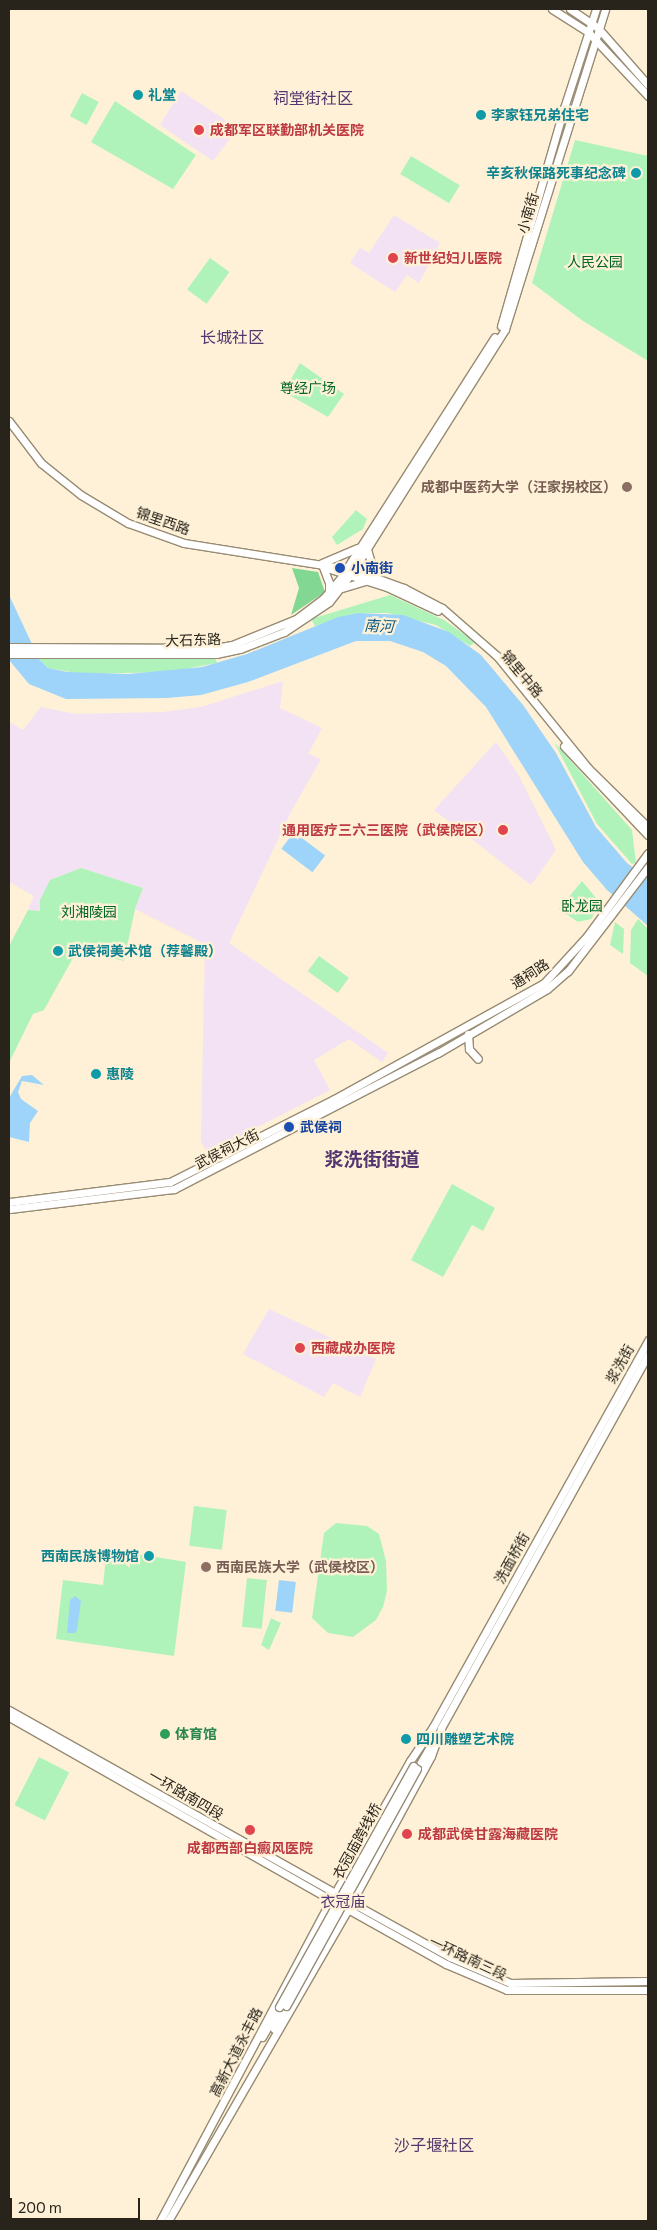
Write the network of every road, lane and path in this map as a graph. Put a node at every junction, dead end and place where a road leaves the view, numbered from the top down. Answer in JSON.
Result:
{"nodes":[{"id":1,"x":552,"y":9,"type":"edge"},
{"id":2,"x":570,"y":9,"type":"edge"},
{"id":3,"x":596,"y":9,"type":"edge"},
{"id":4,"x":605,"y":9,"type":"edge"},
{"id":5,"x":591,"y":22,"type":"junction"},
{"id":6,"x":598,"y":28,"type":"junction"},
{"id":7,"x":588,"y":32,"type":"junction"},
{"id":8,"x":595,"y":39,"type":"junction"},
{"id":9,"x":648,"y":85,"type":"edge"},
{"id":10,"x":648,"y":96,"type":"edge"},
{"id":11,"x":9,"y":422,"type":"edge"},
{"id":12,"x":9,"y":432,"type":"edge"},
{"id":13,"x":364,"y":548,"type":"junction"},
{"id":14,"x":322,"y":565,"type":"junction"},
{"id":15,"x":349,"y":571,"type":"junction"},
{"id":16,"x":372,"y":578,"type":"junction"},
{"id":17,"x":342,"y":588,"type":"junction"},
{"id":18,"x":329,"y":593,"type":"junction"},
{"id":19,"x":9,"y":647,"type":"edge"},
{"id":20,"x":39,"y":650,"type":"junction"},
{"id":21,"x":9,"y":654,"type":"edge"},
{"id":22,"x":648,"y":827,"type":"edge"},
{"id":23,"x":648,"y":835,"type":"edge"},
{"id":24,"x":648,"y":853,"type":"edge"},
{"id":25,"x":648,"y":867,"type":"edge"},
{"id":26,"x":640,"y":871,"type":"junction"},
{"id":27,"x":618,"y":902,"type":"junction"},
{"id":28,"x":468,"y":1034,"type":"junction"},
{"id":29,"x":429,"y":1046,"type":"joint"},
{"id":30,"x":438,"y":1052,"type":"joint"},
{"id":31,"x":478,"y":1059,"type":"dead end"},
{"id":32,"x":9,"y":1202,"type":"edge"},
{"id":33,"x":9,"y":1210,"type":"edge"},
{"id":34,"x":648,"y":1340,"type":"edge"},
{"id":35,"x":648,"y":1355,"type":"edge"},
{"id":36,"x":613,"y":1402,"type":"joint"},
{"id":37,"x":622,"y":1406,"type":"joint"},
{"id":38,"x":9,"y":1705,"type":"edge"},
{"id":39,"x":9,"y":1710,"type":"edge"},
{"id":40,"x":9,"y":1717,"type":"edge"},
{"id":41,"x":9,"y":1722,"type":"edge"},
{"id":42,"x":437,"y":1728,"type":"junction"},
{"id":43,"x":53,"y":1738,"type":"junction"},
{"id":44,"x":415,"y":1767,"type":"joint"},
{"id":45,"x":333,"y":1897,"type":"junction"},
{"id":46,"x":349,"y":1906,"type":"junction"},
{"id":47,"x":648,"y":1981,"type":"edge"},
{"id":48,"x":648,"y":1990,"type":"edge"},
{"id":49,"x":282,"y":2007,"type":"junction"},
{"id":50,"x":249,"y":2060,"type":"junction"},
{"id":51,"x":257,"y":2063,"type":"junction"},
{"id":52,"x":160,"y":2221,"type":"edge"},
{"id":53,"x":168,"y":2221,"type":"edge"}],
"edges":[{"from":1,"to":7,"type":"main road"},
{"from":2,"to":5,"type":"main road"},
{"from":3,"to":5,"type":"main road","name":"小南街"},
{"from":4,"to":6,"type":"main road","name":"小南街"},
{"from":5,"to":6,"type":"main road"},
{"from":5,"to":7,"type":"main road","name":"小南街"},
{"from":6,"to":8,"type":"main road","name":"小南街"},
{"from":6,"to":9,"type":"main road"},
{"from":7,"to":8,"type":"main road"},
{"from":7,"to":13,"type":"main road","name":"小南街"},
{"from":8,"to":10,"type":"main road"},
{"from":8,"to":13,"type":"main road","name":"小南街"},
{"from":11,"to":14,"type":"main road","name":"锦里西路"},
{"from":12,"to":14,"type":"main road","name":"锦里西路"},
{"from":13,"to":14,"type":"main road"},
{"from":13,"to":15,"type":"main road","name":"小南街"},
{"from":13,"to":16,"type":"main road"},
{"from":14,"to":15,"type":"main road","name":"锦里西路"},
{"from":14,"to":18,"type":"main road"},
{"from":15,"to":16,"type":"main road","name":"锦里中路"},
{"from":15,"to":17,"type":"main road","name":"大石东路"},
{"from":15,"to":18,"type":"main road","name":"大石东路"},
{"from":16,"to":17,"type":"main road"},
{"from":16,"to":22,"type":"main road","name":"锦里中路"},
{"from":16,"to":23,"type":"main road","name":"锦里中路"},
{"from":17,"to":20,"type":"main road","name":"大石东路"},
{"from":18,"to":20,"type":"main road","name":"大石东路"},
{"from":19,"to":20,"type":"main road","name":"大石东路"},
{"from":20,"to":21,"type":"main road","name":"大石东路"},
{"from":24,"to":26,"type":"main road"},
{"from":25,"to":26,"type":"main road"},
{"from":26,"to":27,"type":"main road","name":"通祠路"},
{"from":27,"to":28,"type":"main road","name":"通祠路"},
{"from":27,"to":29,"type":"main road","name":"通祠路"},
{"from":28,"to":30,"type":"main road","name":"通祠路"},
{"from":28,"to":31,"type":"main road"},
{"from":29,"to":32,"type":"main road","name":"武侯祠大街"},
{"from":30,"to":33,"type":"main road","name":"武侯祠大街"},
{"from":34,"to":36,"type":"main road","name":"浆洗街"},
{"from":35,"to":37,"type":"main road","name":"浆洗街"},
{"from":36,"to":42,"type":"main road","name":"洗面桥街"},
{"from":37,"to":42,"type":"main road","name":"洗面桥街"},
{"from":38,"to":43,"type":"main road"},
{"from":39,"to":43,"type":"main road","name":"一环路南四段"},
{"from":40,"to":43,"type":"main road","name":"一环路南四段"},
{"from":41,"to":43,"type":"main road"},
{"from":42,"to":44,"type":"main road","name":"洗面桥街"},
{"from":42,"to":45,"type":"main road","name":"洗面桥街"},
{"from":42,"to":46,"type":"main road","name":"洗面桥街"},
{"from":43,"to":45,"type":"main road","name":"一环路南四段"},
{"from":44,"to":49,"type":"main road","name":"衣冠庙跨线桥","bridge":true},
{"from":45,"to":46,"type":"main road","name":"一环路南四段"},
{"from":45,"to":50,"type":"main road","name":"高新大道永丰路"},
{"from":46,"to":47,"type":"main road","name":"一环路南三段"},
{"from":46,"to":48,"type":"main road","name":"一环路南三段"},
{"from":46,"to":51,"type":"main road","name":"高新大道永丰路"},
{"from":49,"to":50,"type":"main road"},
{"from":49,"to":51,"type":"main road"},
{"from":50,"to":52,"type":"main road","name":"高新大道永丰路"},
{"from":51,"to":53,"type":"main road","name":"高新大道永丰路"}]}
